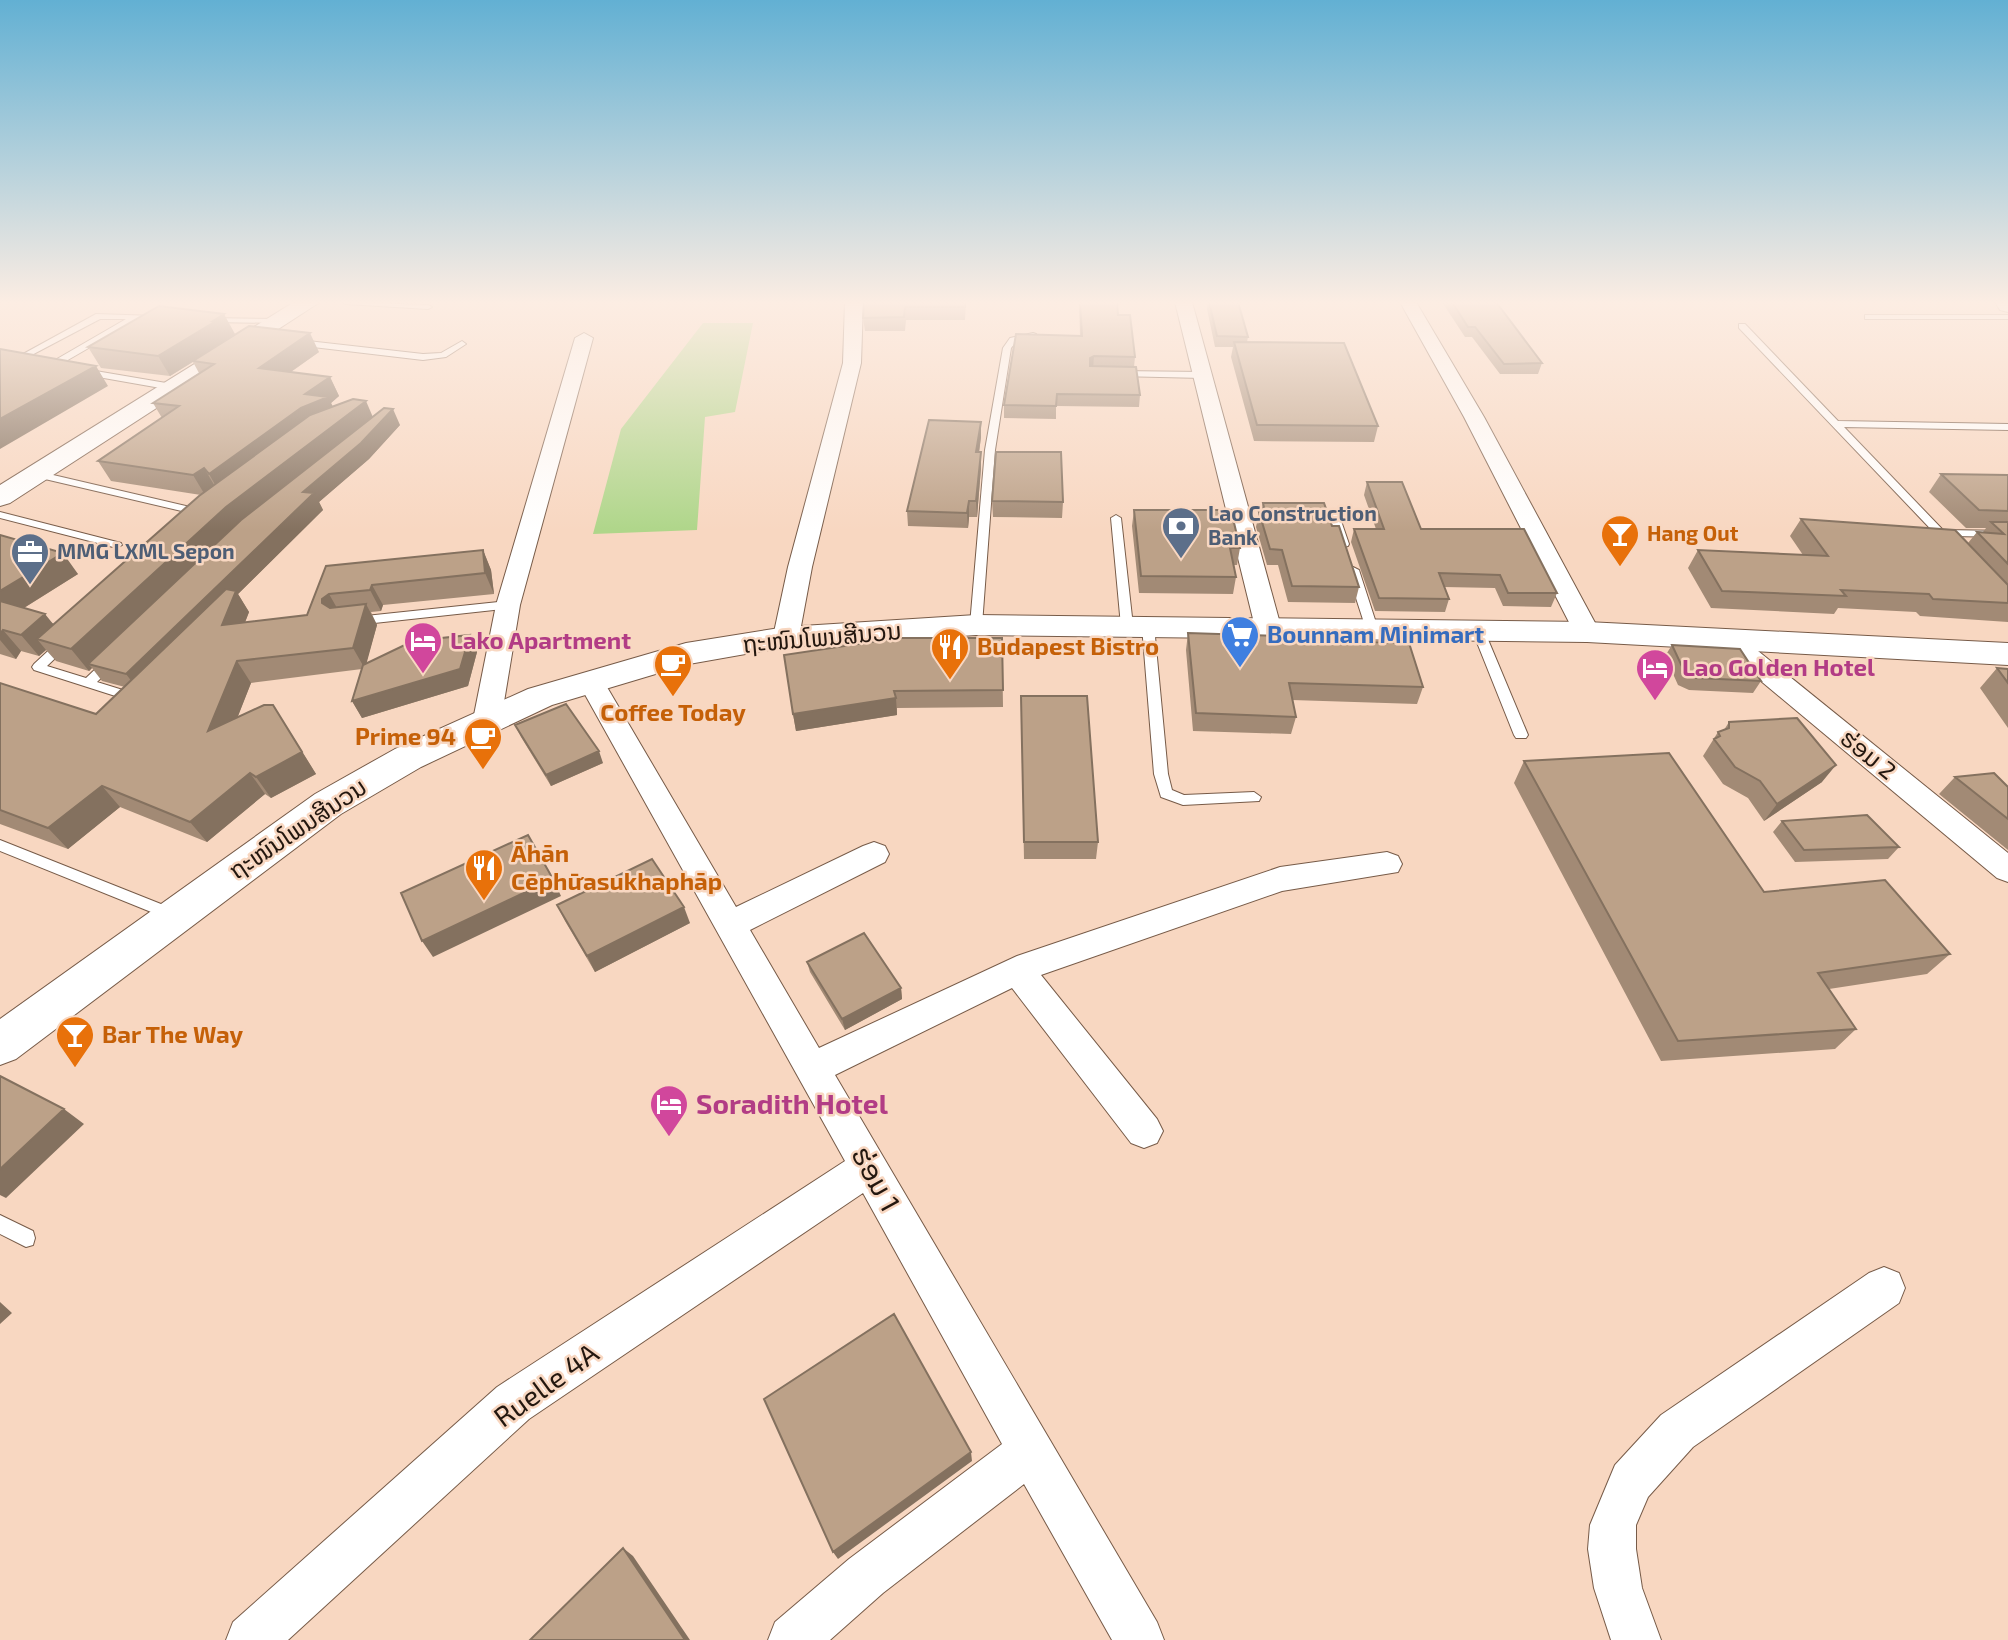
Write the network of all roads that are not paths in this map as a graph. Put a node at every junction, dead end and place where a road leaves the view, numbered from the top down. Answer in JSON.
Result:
{"nodes":[{"id":1,"x":122,"y":379,"type":"edge"},
{"id":2,"x":188,"y":379,"type":"edge"},
{"id":3,"x":572,"y":379,"type":"edge"},
{"id":4,"x":848,"y":379,"type":"edge"},
{"id":5,"x":1002,"y":379,"type":"edge"},
{"id":6,"x":1204,"y":379,"type":"edge"},
{"id":7,"x":1452,"y":379,"type":"edge"},
{"id":8,"x":1793,"y":379,"type":"edge"},
{"id":9,"x":172,"y":387,"type":"junction"},
{"id":10,"x":1837,"y":424,"type":"junction"},
{"id":11,"x":2008,"y":427,"type":"edge"},
{"id":12,"x":36,"y":474,"type":"junction"},
{"id":13,"x":0,"y":497,"type":"edge"},
{"id":14,"x":218,"y":506,"type":"edge"},
{"id":15,"x":208,"y":514,"type":"junction"},
{"id":16,"x":0,"y":515,"type":"edge"},
{"id":17,"x":1334,"y":515,"type":"dead end"},
{"id":18,"x":1116,"y":518,"type":"dead end"},
{"id":19,"x":193,"y":526,"type":"edge"},
{"id":20,"x":1940,"y":533,"type":"junction"},
{"id":21,"x":2008,"y":534,"type":"edge"},
{"id":22,"x":117,"y":545,"type":"dead end"},
{"id":23,"x":1957,"y":551,"type":"edge"},
{"id":24,"x":508,"y":605,"type":"junction"},
{"id":25,"x":341,"y":622,"type":"edge"},
{"id":26,"x":976,"y":625,"type":"junction"},
{"id":27,"x":1138,"y":626,"type":"junction"},
{"id":28,"x":1268,"y":627,"type":"junction"},
{"id":29,"x":1372,"y":629,"type":"junction"},
{"id":30,"x":1478,"y":630,"type":"junction"},
{"id":31,"x":77,"y":631,"type":"edge"},
{"id":32,"x":1587,"y":632,"type":"junction"},
{"id":33,"x":786,"y":637,"type":"junction"},
{"id":34,"x":1728,"y":640,"type":"junction"},
{"id":35,"x":2008,"y":654,"type":"edge"},
{"id":36,"x":117,"y":655,"type":"edge"},
{"id":37,"x":591,"y":682,"type":"junction"},
{"id":38,"x":88,"y":683,"type":"junction"},
{"id":39,"x":150,"y":691,"type":"edge"},
{"id":40,"x":487,"y":720,"type":"junction"},
{"id":41,"x":1521,"y":735,"type":"dead end"},
{"id":42,"x":1254,"y":797,"type":"dead end"},
{"id":43,"x":0,"y":845,"type":"edge"},
{"id":44,"x":873,"y":854,"type":"dead end"},
{"id":45,"x":1387,"y":864,"type":"dead end"},
{"id":46,"x":2008,"y":870,"type":"edge"},
{"id":47,"x":175,"y":916,"type":"junction"},
{"id":48,"x":731,"y":924,"type":"junction"},
{"id":49,"x":1017,"y":970,"type":"junction"},
{"id":50,"x":0,"y":1045,"type":"edge"},
{"id":51,"x":814,"y":1068,"type":"junction"},
{"id":52,"x":1144,"y":1131,"type":"dead end"},
{"id":53,"x":869,"y":1167,"type":"junction"},
{"id":54,"x":0,"y":1224,"type":"edge"},
{"id":55,"x":26,"y":1238,"type":"dead end"},
{"id":56,"x":1884,"y":1288,"type":"dead end"},
{"id":57,"x":1030,"y":1451,"type":"junction"},
{"id":58,"x":251,"y":1640,"type":"edge"},
{"id":59,"x":793,"y":1640,"type":"edge"},
{"id":60,"x":1139,"y":1640,"type":"edge"},
{"id":61,"x":1636,"y":1640,"type":"edge"}],
"edges":[{"from":1,"to":9,"type":"lane"},
{"from":2,"to":9,"type":"street"},
{"from":3,"to":24,"type":"street"},
{"from":4,"to":33,"type":"street"},
{"from":5,"to":26,"type":"lane"},
{"from":6,"to":28,"type":"street"},
{"from":7,"to":32,"type":"street"},
{"from":8,"to":10,"type":"lane"},
{"from":9,"to":12,"type":"street"},
{"from":10,"to":11,"type":"lane"},
{"from":10,"to":20,"type":"lane"},
{"from":12,"to":13,"type":"street"},
{"from":12,"to":15,"type":"lane"},
{"from":14,"to":15,"type":"lane"},
{"from":15,"to":19,"type":"lane"},
{"from":16,"to":22,"type":"lane"},
{"from":17,"to":29,"type":"lane"},
{"from":18,"to":27,"type":"lane"},
{"from":20,"to":21,"type":"lane"},
{"from":20,"to":23,"type":"lane"},
{"from":24,"to":25,"type":"lane"},
{"from":24,"to":40,"type":"street"},
{"from":26,"to":27,"type":"street","name":"ຖະໜົນໂພນສີນວນ"},
{"from":26,"to":33,"type":"street","name":"ຖະໜົນໂພນສີນວນ"},
{"from":27,"to":28,"type":"street","name":"ຖະໜົນໂພນສີນວນ"},
{"from":27,"to":42,"type":"lane"},
{"from":28,"to":29,"type":"street","name":"ຖະໜົນໂພນສີນວນ"},
{"from":29,"to":30,"type":"street","name":"ຖະໜົນໂພນສີນວນ"},
{"from":30,"to":32,"type":"street","name":"ຖະໜົນໂພນສີນວນ"},
{"from":30,"to":41,"type":"lane"},
{"from":31,"to":38,"type":"lane"},
{"from":32,"to":34,"type":"street","name":"ຖະໜົນໂພນສີນວນ"},
{"from":33,"to":37,"type":"street","name":"ຖະໜົນໂພນສີນວນ"},
{"from":34,"to":35,"type":"street","name":"ຖະໜົນໂພນສີນວນ"},
{"from":34,"to":46,"type":"street","name":"ຮ່ອມ 2"},
{"from":36,"to":38,"type":"lane"},
{"from":37,"to":40,"type":"street","name":"ຖະໜົນໂພນສີນວນ"},
{"from":37,"to":48,"type":"street","name":"ຮ່ອມ 1"},
{"from":38,"to":39,"type":"lane"},
{"from":40,"to":47,"type":"street","name":"ຖະໜົນໂພນສີນວນ"},
{"from":43,"to":47,"type":"lane"},
{"from":44,"to":48,"type":"street"},
{"from":45,"to":49,"type":"street"},
{"from":47,"to":50,"type":"street","name":"ຖະໜົນໂພນສີນວນ"},
{"from":48,"to":51,"type":"street","name":"ຮ່ອມ 1"},
{"from":49,"to":51,"type":"street"},
{"from":49,"to":52,"type":"street"},
{"from":51,"to":53,"type":"street","name":"ຮ່ອມ 1"},
{"from":53,"to":57,"type":"street","name":"ຮ່ອມ 1"},
{"from":53,"to":58,"type":"street","name":"Ruelle 4A"},
{"from":54,"to":55,"type":"lane"},
{"from":56,"to":61,"type":"street"},
{"from":57,"to":59,"type":"street"},
{"from":57,"to":60,"type":"street","name":"ຮ່ອມ 1"}]}
